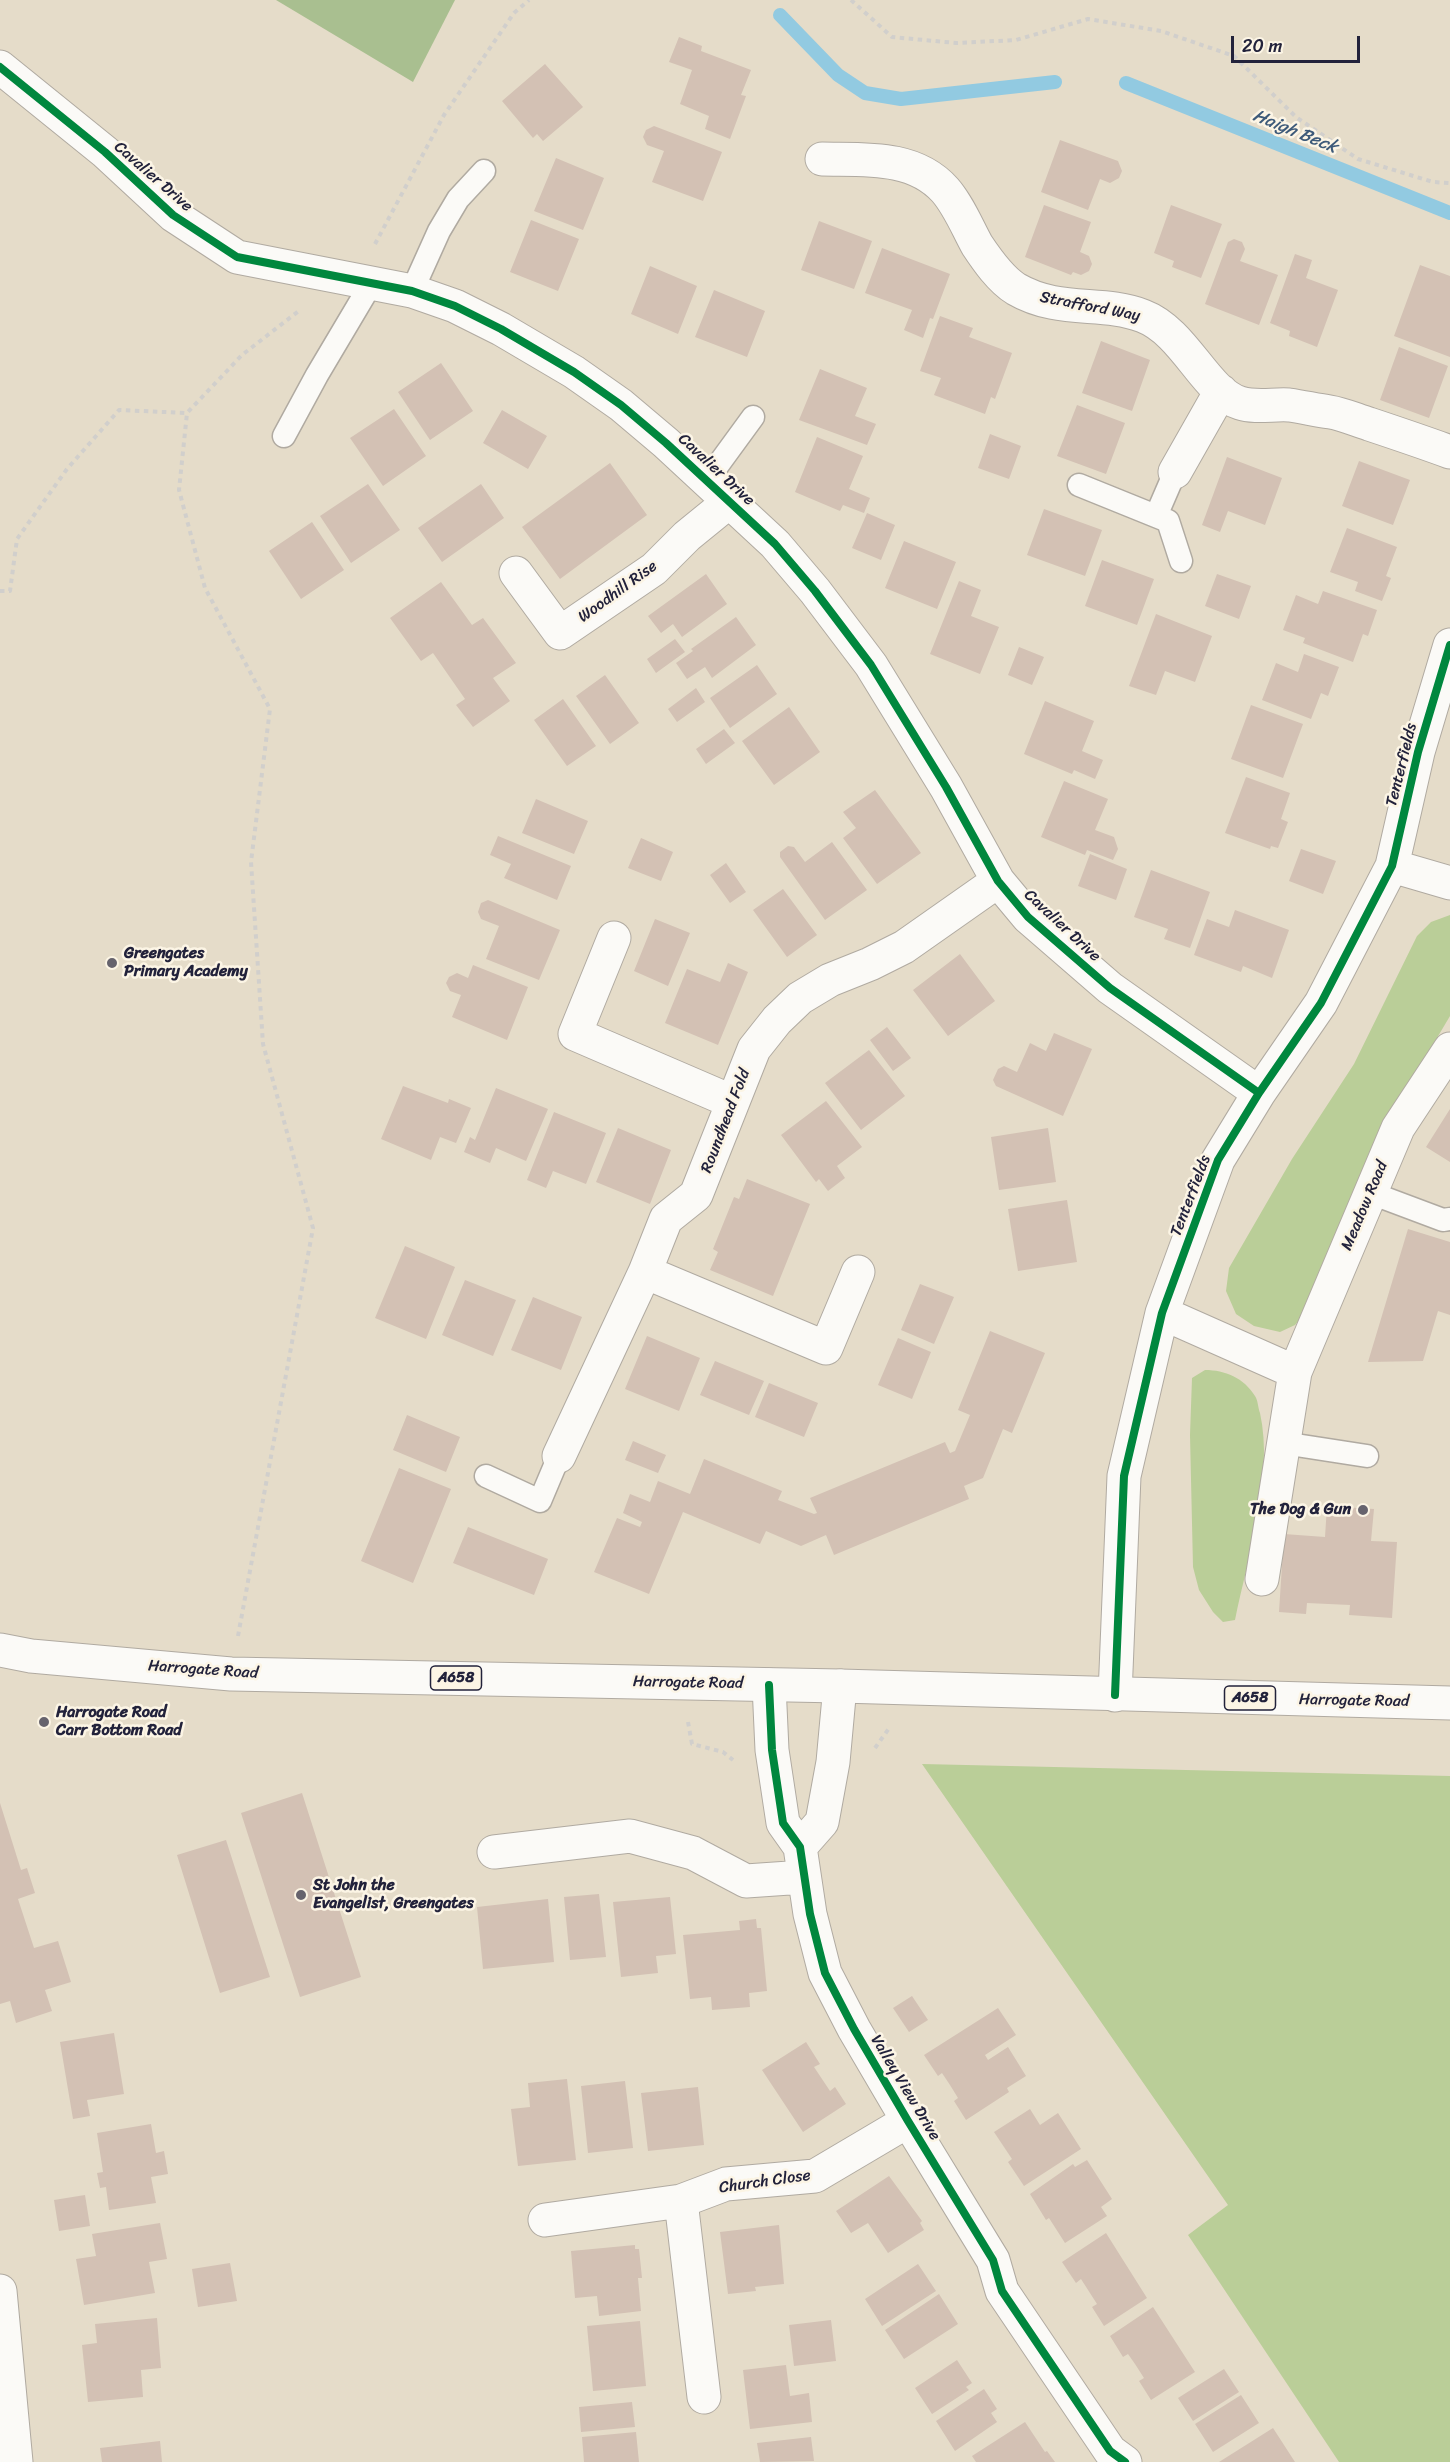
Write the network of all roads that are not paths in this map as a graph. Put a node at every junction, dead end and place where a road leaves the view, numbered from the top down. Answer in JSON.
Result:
{"nodes":[{"id":1,"x":0,"y":67,"type":"edge"},
{"id":2,"x":822,"y":159,"type":"dead end"},
{"id":3,"x":484,"y":171,"type":"dead end"},
{"id":4,"x":358,"y":281,"type":"junction"},
{"id":5,"x":412,"y":291,"type":"junction"},
{"id":6,"x":1221,"y":391,"type":"junction"},
{"id":7,"x":753,"y":417,"type":"dead end"},
{"id":8,"x":284,"y":436,"type":"dead end"},
{"id":9,"x":1450,"y":452,"type":"edge"},
{"id":10,"x":1175,"y":472,"type":"joint"},
{"id":11,"x":1079,"y":484,"type":"dead end"},
{"id":12,"x":718,"y":490,"type":"junction"},
{"id":13,"x":1156,"y":516,"type":"junction"},
{"id":14,"x":1180,"y":561,"type":"dead end"},
{"id":15,"x":516,"y":573,"type":"dead end"},
{"id":16,"x":1450,"y":645,"type":"edge"},
{"id":17,"x":1392,"y":866,"type":"junction"},
{"id":18,"x":998,"y":881,"type":"junction"},
{"id":19,"x":1450,"y":883,"type":"edge"},
{"id":20,"x":614,"y":938,"type":"dead end"},
{"id":21,"x":1450,"y":1049,"type":"edge"},
{"id":22,"x":1259,"y":1093,"type":"junction"},
{"id":23,"x":732,"y":1102,"type":"junction"},
{"id":24,"x":1371,"y":1193,"type":"junction"},
{"id":25,"x":1450,"y":1218,"type":"edge"},
{"id":26,"x":645,"y":1272,"type":"junction"},
{"id":27,"x":858,"y":1272,"type":"dead end"},
{"id":28,"x":1162,"y":1313,"type":"junction"},
{"id":29,"x":1295,"y":1372,"type":"junction"},
{"id":30,"x":1283,"y":1443,"type":"junction"},
{"id":31,"x":559,"y":1456,"type":"joint"},
{"id":32,"x":1367,"y":1456,"type":"dead end"},
{"id":33,"x":486,"y":1476,"type":"dead end"},
{"id":34,"x":1262,"y":1579,"type":"dead end"},
{"id":35,"x":0,"y":1650,"type":"edge"},
{"id":36,"x":769,"y":1685,"type":"junction"},
{"id":37,"x":840,"y":1686,"type":"junction"},
{"id":38,"x":1115,"y":1695,"type":"junction"},
{"id":39,"x":1450,"y":1703,"type":"edge"},
{"id":40,"x":494,"y":1852,"type":"dead end"},
{"id":41,"x":802,"y":1862,"type":"junction"},
{"id":42,"x":908,"y":2121,"type":"junction"},
{"id":43,"x":681,"y":2201,"type":"junction"},
{"id":44,"x":545,"y":2220,"type":"dead end"},
{"id":45,"x":0,"y":2290,"type":"edge"},
{"id":46,"x":704,"y":2397,"type":"dead end"},
{"id":47,"x":16,"y":2462,"type":"edge"},
{"id":48,"x":1125,"y":2462,"type":"edge"}],
"edges":[{"from":1,"to":4,"type":"main road","name":"Cavalier Drive"},
{"from":2,"to":6,"type":"main road","name":"Strafford Way"},
{"from":3,"to":5,"type":"lane"},
{"from":4,"to":5,"type":"main road","name":"Cavalier Drive"},
{"from":4,"to":8,"type":"lane"},
{"from":5,"to":12,"type":"main road","name":"Cavalier Drive"},
{"from":6,"to":9,"type":"main road","name":"Strafford Way"},
{"from":6,"to":10,"type":"main road"},
{"from":7,"to":12,"type":"lane"},
{"from":10,"to":13,"type":"lane"},
{"from":11,"to":13,"type":"lane"},
{"from":12,"to":15,"type":"main road","name":"Woodhill Rise"},
{"from":12,"to":18,"type":"main road","name":"Cavalier Drive"},
{"from":13,"to":14,"type":"lane"},
{"from":16,"to":17,"type":"main road","name":"Tenterfields"},
{"from":17,"to":19,"type":"main road"},
{"from":17,"to":22,"type":"main road","name":"Tenterfields"},
{"from":18,"to":22,"type":"main road","name":"Cavalier Drive"},
{"from":18,"to":23,"type":"main road","name":"Roundhead Fold"},
{"from":20,"to":23,"type":"main road"},
{"from":21,"to":24,"type":"main road","name":"Meadow Road"},
{"from":22,"to":28,"type":"main road","name":"Tenterfields"},
{"from":23,"to":26,"type":"main road","name":"Roundhead Fold"},
{"from":24,"to":25,"type":"lane"},
{"from":24,"to":29,"type":"main road","name":"Meadow Road"},
{"from":26,"to":27,"type":"main road"},
{"from":26,"to":31,"type":"main road","name":"Roundhead Fold"},
{"from":28,"to":29,"type":"main road"},
{"from":28,"to":38,"type":"main road","name":"Tenterfields"},
{"from":29,"to":30,"type":"main road","name":"Meadow Road"},
{"from":30,"to":32,"type":"lane"},
{"from":30,"to":34,"type":"main road","name":"Meadow Road"},
{"from":31,"to":33,"type":"lane"},
{"from":35,"to":36,"type":"main road","name":"Harrogate Road","number":"A658"},
{"from":36,"to":37,"type":"main road","name":"Harrogate Road","number":"A658"},
{"from":36,"to":41,"type":"main road","name":"Valley View Drive"},
{"from":37,"to":38,"type":"main road","name":"Harrogate Road","number":"A658"},
{"from":37,"to":41,"type":"main road"},
{"from":38,"to":39,"type":"main road","name":"Harrogate Road","number":"A658"},
{"from":40,"to":41,"type":"main road"},
{"from":41,"to":42,"type":"main road","name":"Valley View Drive"},
{"from":42,"to":43,"type":"main road","name":"Church Close"},
{"from":42,"to":48,"type":"main road","name":"Valley View Drive"},
{"from":43,"to":44,"type":"main road","name":"Church Close"},
{"from":43,"to":46,"type":"main road"},
{"from":45,"to":47,"type":"main road"}]}
